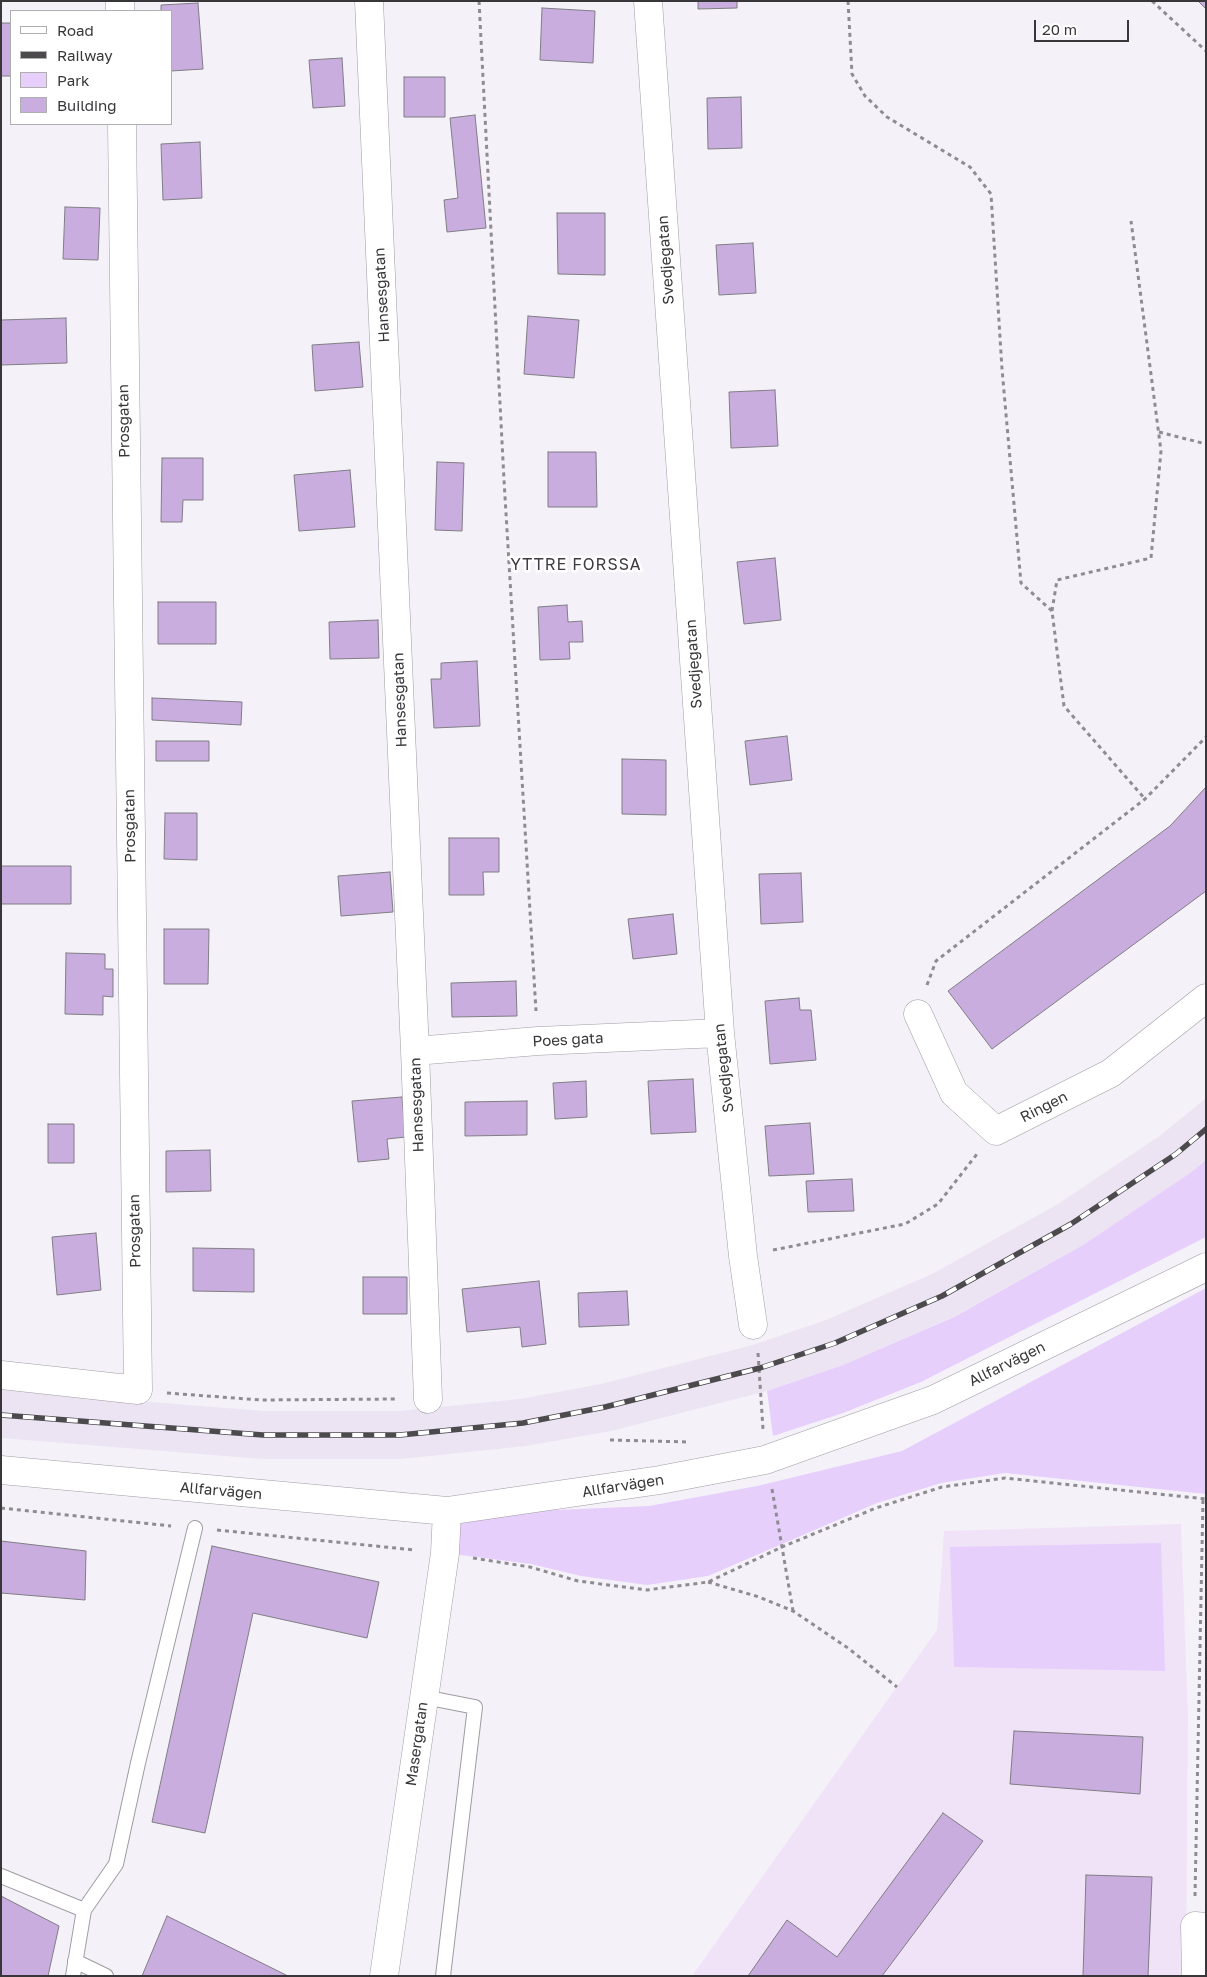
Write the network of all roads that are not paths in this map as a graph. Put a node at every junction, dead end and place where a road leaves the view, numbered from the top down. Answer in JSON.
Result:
{"nodes":[{"id":1,"x":369,"y":1,"type":"edge"},
{"id":2,"x":648,"y":1,"type":"edge"},
{"id":3,"x":122,"y":125,"type":"edge"},
{"id":4,"x":1206,"y":998,"type":"edge"},
{"id":5,"x":918,"y":1014,"type":"road end"},
{"id":6,"x":720,"y":1033,"type":"junction"},
{"id":7,"x":415,"y":1051,"type":"junction"},
{"id":8,"x":1206,"y":1267,"type":"edge"},
{"id":9,"x":753,"y":1325,"type":"dead end"},
{"id":10,"x":1,"y":1375,"type":"edge"},
{"id":11,"x":428,"y":1399,"type":"road end"},
{"id":12,"x":1,"y":1470,"type":"edge"},
{"id":13,"x":447,"y":1512,"type":"junction"},
{"id":14,"x":195,"y":1528,"type":"road end"},
{"id":15,"x":424,"y":1697,"type":"junction"},
{"id":16,"x":1,"y":1876,"type":"edge"},
{"id":17,"x":84,"y":1910,"type":"junction"},
{"id":18,"x":1200,"y":1927,"type":"edge"},
{"id":19,"x":76,"y":1961,"type":"junction"},
{"id":20,"x":73,"y":1976,"type":"edge"},
{"id":21,"x":106,"y":1976,"type":"edge"},
{"id":22,"x":384,"y":1976,"type":"edge"},
{"id":23,"x":443,"y":1976,"type":"edge"},
{"id":24,"x":1196,"y":1976,"type":"edge"}],
"edges":[{"from":1,"to":7,"type":"street","name":"Hansesgatan"},
{"from":2,"to":6,"type":"street","name":"Svedjegatan"},
{"from":3,"to":10,"type":"street","name":"Prosgatan"},
{"from":4,"to":5,"type":"street","name":"Ringen"},
{"from":6,"to":7,"type":"street","name":"Poes gata"},
{"from":6,"to":9,"type":"street","name":"Svedjegatan"},
{"from":7,"to":11,"type":"street","name":"Hansesgatan"},
{"from":8,"to":13,"type":"street","name":"Allfarvägen"},
{"from":12,"to":13,"type":"street","name":"Allfarvägen"},
{"from":13,"to":15,"type":"street","name":"Masergatan"},
{"from":14,"to":17,"type":"lane"},
{"from":15,"to":22,"type":"street","name":"Masergatan"},
{"from":15,"to":23,"type":"lane"},
{"from":16,"to":17,"type":"lane"},
{"from":17,"to":19,"type":"lane"},
{"from":18,"to":24,"type":"street"},
{"from":19,"to":20,"type":"lane"},
{"from":19,"to":21,"type":"lane"}]}
